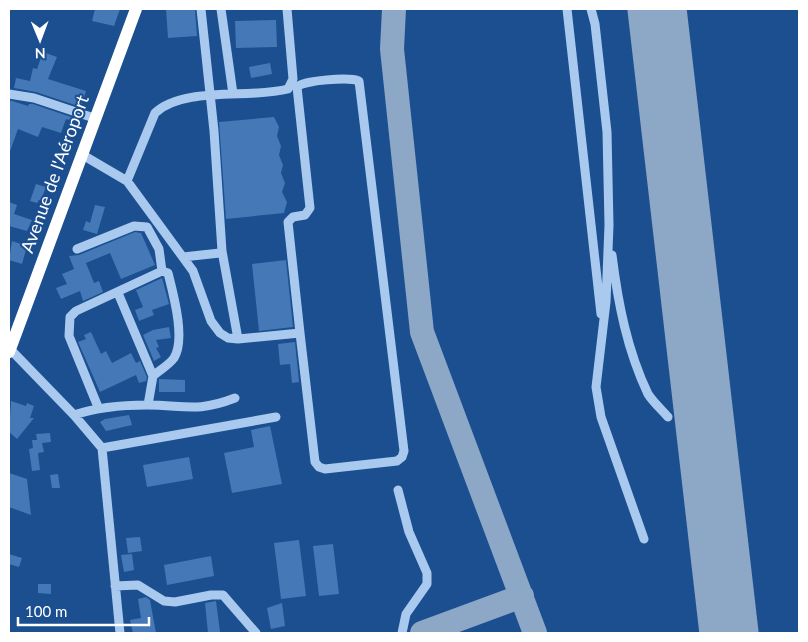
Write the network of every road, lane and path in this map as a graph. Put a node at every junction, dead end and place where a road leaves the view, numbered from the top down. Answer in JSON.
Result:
{"nodes":[{"id":1,"x":136,"y":9,"type":"edge"},
{"id":2,"x":201,"y":9,"type":"edge"},
{"id":3,"x":222,"y":9,"type":"edge"},
{"id":4,"x":287,"y":9,"type":"edge"},
{"id":5,"x":567,"y":9,"type":"edge"},
{"id":6,"x":591,"y":9,"type":"edge"},
{"id":7,"x":9,"y":94,"type":"edge"},
{"id":8,"x":232,"y":94,"type":"junction"},
{"id":9,"x":210,"y":97,"type":"junction"},
{"id":10,"x":94,"y":118,"type":"junction"},
{"id":11,"x":82,"y":154,"type":"junction"},
{"id":12,"x":127,"y":181,"type":"junction"},
{"id":13,"x":609,"y":225,"type":"junction"},
{"id":14,"x":77,"y":249,"type":"dead end"},
{"id":15,"x":222,"y":251,"type":"junction"},
{"id":16,"x":183,"y":257,"type":"junction"},
{"id":17,"x":162,"y":271,"type":"junction"},
{"id":18,"x":118,"y":293,"type":"junction"},
{"id":19,"x":602,"y":324,"type":"junction"},
{"id":20,"x":300,"y":333,"type":"junction"},
{"id":21,"x":238,"y":339,"type":"junction"},
{"id":22,"x":9,"y":351,"type":"edge"},
{"id":23,"x":153,"y":376,"type":"junction"},
{"id":24,"x":235,"y":398,"type":"dead end"},
{"id":25,"x":148,"y":405,"type":"junction"},
{"id":26,"x":98,"y":407,"type":"junction"},
{"id":27,"x":74,"y":415,"type":"junction"},
{"id":28,"x":276,"y":417,"type":"dead end"},
{"id":29,"x":668,"y":418,"type":"dead end"},
{"id":30,"x":102,"y":448,"type":"junction"},
{"id":31,"x":398,"y":490,"type":"dead end"},
{"id":32,"x":644,"y":540,"type":"dead end"},
{"id":33,"x":114,"y":586,"type":"junction"},
{"id":34,"x":120,"y":633,"type":"edge"},
{"id":35,"x":256,"y":633,"type":"edge"},
{"id":36,"x":402,"y":633,"type":"edge"}],
"edges":[{"from":1,"to":10,"type":"highway","name":"Avenue de l'Aéroport"},
{"from":2,"to":9,"type":"street"},
{"from":3,"to":8,"type":"street"},
{"from":4,"to":8,"type":"street"},
{"from":5,"to":19,"type":"street"},
{"from":6,"to":13,"type":"street"},
{"from":7,"to":10,"type":"street"},
{"from":8,"to":9,"type":"street"},
{"from":9,"to":12,"type":"street"},
{"from":9,"to":15,"type":"street"},
{"from":10,"to":11,"type":"highway","name":"Avenue de l'Aéroport"},
{"from":11,"to":12,"type":"street"},
{"from":11,"to":22,"type":"highway","name":"Avenue de l'Aéroport"},
{"from":12,"to":16,"type":"street"},
{"from":13,"to":19,"type":"street"},
{"from":13,"to":29,"type":"street"},
{"from":14,"to":17,"type":"street"},
{"from":15,"to":16,"type":"street"},
{"from":15,"to":21,"type":"street"},
{"from":16,"to":21,"type":"street"},
{"from":17,"to":18,"type":"street"},
{"from":17,"to":23,"type":"street"},
{"from":18,"to":23,"type":"street"},
{"from":18,"to":26,"type":"street"},
{"from":19,"to":32,"type":"street"},
{"from":20,"to":20,"type":"street"},
{"from":20,"to":21,"type":"street"},
{"from":22,"to":27,"type":"street"},
{"from":23,"to":25,"type":"street"},
{"from":24,"to":25,"type":"street"},
{"from":25,"to":26,"type":"street"},
{"from":26,"to":27,"type":"street"},
{"from":27,"to":30,"type":"street"},
{"from":28,"to":30,"type":"street"},
{"from":30,"to":33,"type":"street"},
{"from":31,"to":36,"type":"street"},
{"from":33,"to":34,"type":"street"},
{"from":33,"to":35,"type":"street"}]}
